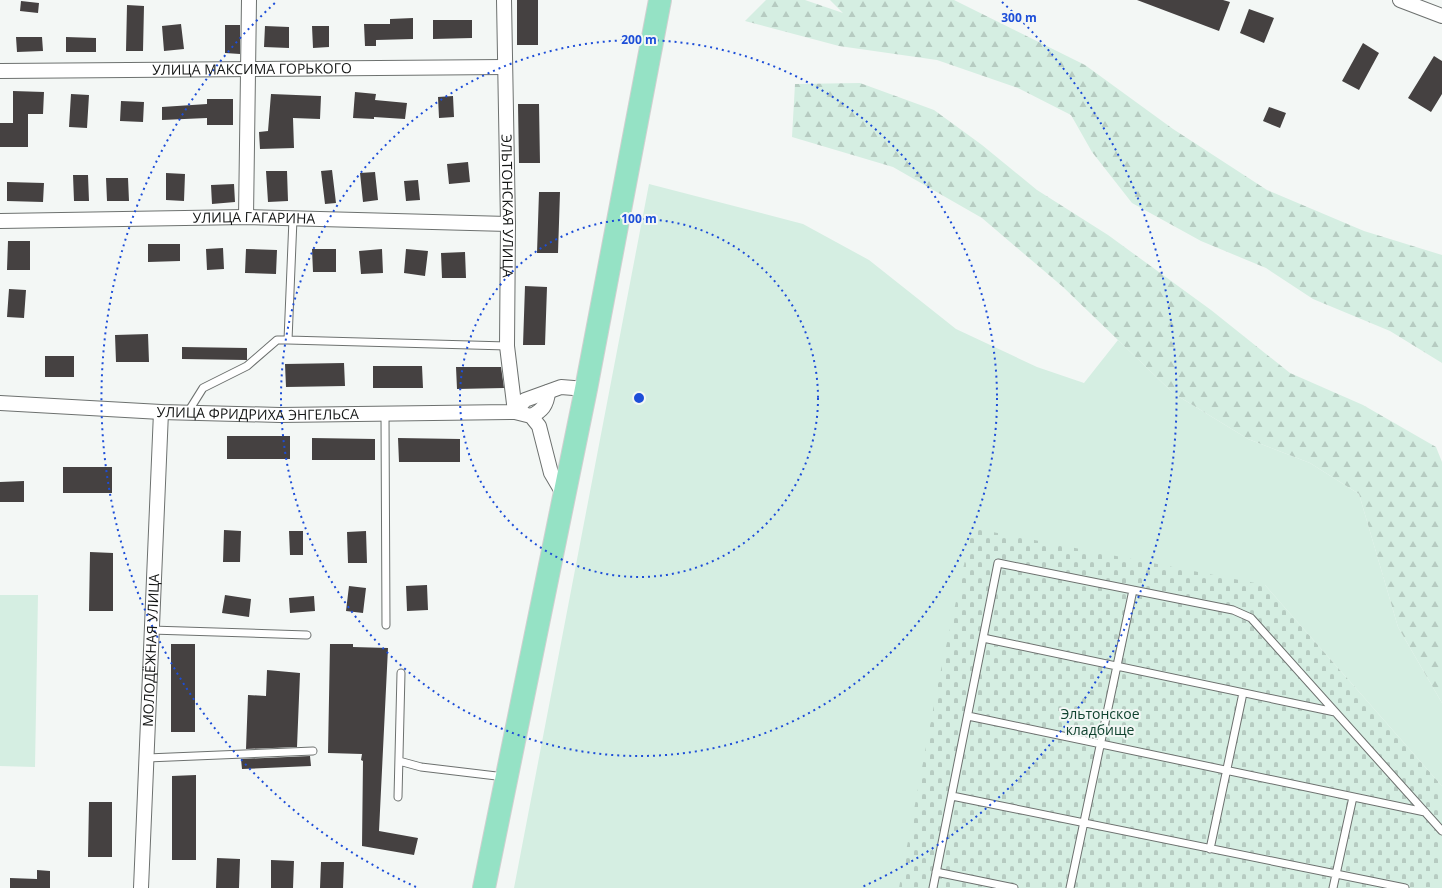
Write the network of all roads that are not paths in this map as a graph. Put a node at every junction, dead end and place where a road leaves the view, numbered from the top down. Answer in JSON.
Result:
{"nodes":[{"id":1,"x":249,"y":0,"type":"edge"},
{"id":2,"x":504,"y":0,"type":"edge"},
{"id":3,"x":660,"y":0,"type":"edge"},
{"id":4,"x":1400,"y":0,"type":"edge"},
{"id":5,"x":1442,"y":16,"type":"edge"},
{"id":6,"x":504,"y":67,"type":"junction"},
{"id":7,"x":248,"y":68,"type":"junction"},
{"id":8,"x":0,"y":71,"type":"edge"},
{"id":9,"x":246,"y":217,"type":"junction"},
{"id":10,"x":293,"y":219,"type":"junction"},
{"id":11,"x":0,"y":221,"type":"edge"},
{"id":12,"x":508,"y":224,"type":"junction"},
{"id":13,"x":288,"y":340,"type":"junction"},
{"id":14,"x":507,"y":346,"type":"junction"},
{"id":15,"x":586,"y":389,"type":"junction"},
{"id":16,"x":548,"y":392,"type":"junction"},
{"id":17,"x":0,"y":403,"type":"edge"},
{"id":18,"x":161,"y":412,"type":"junction"},
{"id":19,"x":188,"y":412,"type":"junction"},
{"id":20,"x":515,"y":412,"type":"junction"},
{"id":21,"x":385,"y":415,"type":"junction"},
{"id":22,"x":531,"y":416,"type":"junction"},
{"id":23,"x":564,"y":495,"type":"junction"},
{"id":24,"x":1132,"y":590,"type":"junction"},
{"id":25,"x":386,"y":625,"type":"dead end"},
{"id":26,"x":151,"y":630,"type":"junction"},
{"id":27,"x":306,"y":635,"type":"dead end"},
{"id":28,"x":983,"y":638,"type":"junction"},
{"id":29,"x":1116,"y":666,"type":"junction"},
{"id":30,"x":401,"y":673,"type":"dead end"},
{"id":31,"x":1243,"y":693,"type":"junction"},
{"id":32,"x":1335,"y":712,"type":"junction"},
{"id":33,"x":968,"y":716,"type":"junction"},
{"id":34,"x":1100,"y":744,"type":"junction"},
{"id":35,"x":313,"y":751,"type":"dead end"},
{"id":36,"x":147,"y":758,"type":"junction"},
{"id":37,"x":399,"y":761,"type":"junction"},
{"id":38,"x":1226,"y":770,"type":"junction"},
{"id":39,"x":506,"y":777,"type":"junction"},
{"id":40,"x":952,"y":796,"type":"junction"},
{"id":41,"x":1353,"y":796,"type":"junction"},
{"id":42,"x":398,"y":797,"type":"dead end"},
{"id":43,"x":1425,"y":812,"type":"junction"},
{"id":44,"x":1084,"y":823,"type":"junction"},
{"id":45,"x":1442,"y":831,"type":"edge"},
{"id":46,"x":1210,"y":849,"type":"junction"},
{"id":47,"x":936,"y":872,"type":"junction"},
{"id":48,"x":1336,"y":874,"type":"junction"},
{"id":49,"x":141,"y":888,"type":"edge"},
{"id":50,"x":484,"y":888,"type":"edge"},
{"id":51,"x":933,"y":888,"type":"edge"},
{"id":52,"x":1014,"y":888,"type":"edge"},
{"id":53,"x":1070,"y":888,"type":"edge"},
{"id":54,"x":1333,"y":888,"type":"edge"},
{"id":55,"x":1405,"y":888,"type":"edge"}],
"edges":[{"from":1,"to":7,"type":"street"},
{"from":2,"to":6,"type":"street","name":"ЭЛЬТОНСКАЯ УЛИЦА"},
{"from":3,"to":15,"type":"main road"},
{"from":4,"to":5,"type":"street"},
{"from":6,"to":7,"type":"street","name":"УЛИЦА МАКСИМА ГОРЬКОГО"},
{"from":6,"to":12,"type":"street","name":"ЭЛЬТОНСКАЯ УЛИЦА"},
{"from":7,"to":8,"type":"street","name":"УЛИЦА МАКСИМА ГОРЬКОГО"},
{"from":7,"to":9,"type":"street"},
{"from":9,"to":10,"type":"street","name":"УЛИЦА ГАГАРИНА"},
{"from":9,"to":11,"type":"street","name":"УЛИЦА ГАГАРИНА"},
{"from":10,"to":12,"type":"street","name":"УЛИЦА ГАГАРИНА"},
{"from":10,"to":13,"type":"lane"},
{"from":12,"to":14,"type":"street","name":"ЭЛЬТОНСКАЯ УЛИЦА"},
{"from":13,"to":14,"type":"lane"},
{"from":13,"to":19,"type":"lane"},
{"from":14,"to":20,"type":"street","name":"ЭЛЬТОНСКАЯ УЛИЦА"},
{"from":15,"to":16,"type":"street"},
{"from":15,"to":23,"type":"main road"},
{"from":16,"to":20,"type":"street"},
{"from":16,"to":22,"type":"street"},
{"from":17,"to":18,"type":"street","name":"УЛИЦА ФРИДРИХА ЭНГЕЛЬСА"},
{"from":18,"to":19,"type":"street","name":"УЛИЦА ФРИДРИХА ЭНГЕЛЬСА"},
{"from":18,"to":26,"type":"street","name":"МОЛОДЁЖНАЯ УЛИЦА"},
{"from":19,"to":21,"type":"street","name":"УЛИЦА ФРИДРИХА ЭНГЕЛЬСА"},
{"from":20,"to":21,"type":"street","name":"УЛИЦА ФРИДРИХА ЭНГЕЛЬСА"},
{"from":20,"to":22,"type":"street","name":"УЛИЦА ФРИДРИХА ЭНГЕЛЬСА"},
{"from":21,"to":25,"type":"lane"},
{"from":22,"to":23,"type":"street"},
{"from":23,"to":39,"type":"main road"},
{"from":24,"to":28,"type":"lane"},
{"from":24,"to":29,"type":"lane"},
{"from":24,"to":32,"type":"lane"},
{"from":26,"to":27,"type":"lane"},
{"from":26,"to":36,"type":"street","name":"МОЛОДЁЖНАЯ УЛИЦА"},
{"from":28,"to":29,"type":"lane"},
{"from":28,"to":33,"type":"lane"},
{"from":29,"to":31,"type":"lane"},
{"from":29,"to":34,"type":"lane"},
{"from":30,"to":37,"type":"lane"},
{"from":31,"to":32,"type":"lane"},
{"from":31,"to":38,"type":"lane"},
{"from":32,"to":43,"type":"lane"},
{"from":33,"to":34,"type":"lane"},
{"from":33,"to":40,"type":"lane"},
{"from":34,"to":38,"type":"lane"},
{"from":34,"to":44,"type":"lane"},
{"from":35,"to":36,"type":"lane"},
{"from":36,"to":49,"type":"street","name":"МОЛОДЁЖНАЯ УЛИЦА"},
{"from":37,"to":39,"type":"lane"},
{"from":37,"to":42,"type":"lane"},
{"from":38,"to":41,"type":"lane"},
{"from":38,"to":46,"type":"lane"},
{"from":39,"to":50,"type":"main road"},
{"from":40,"to":44,"type":"lane"},
{"from":40,"to":47,"type":"lane"},
{"from":41,"to":43,"type":"lane"},
{"from":41,"to":48,"type":"lane"},
{"from":43,"to":45,"type":"lane"},
{"from":44,"to":46,"type":"lane"},
{"from":44,"to":53,"type":"lane"},
{"from":46,"to":48,"type":"lane"},
{"from":47,"to":51,"type":"lane"},
{"from":47,"to":52,"type":"lane"},
{"from":48,"to":54,"type":"lane"},
{"from":48,"to":55,"type":"lane"}]}
